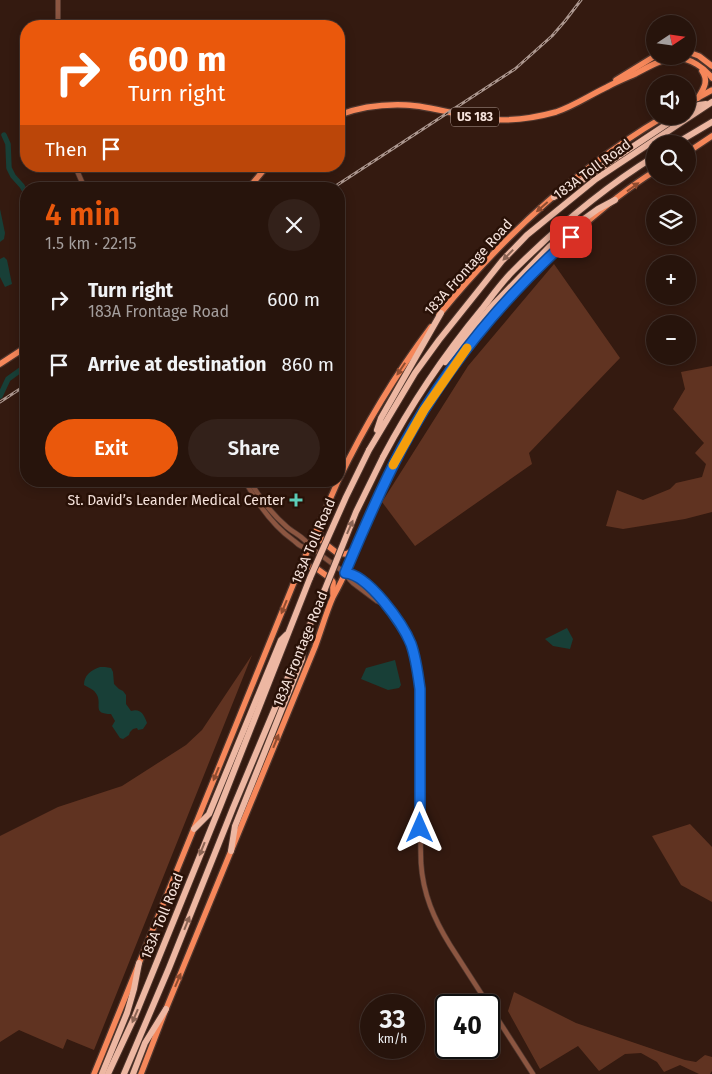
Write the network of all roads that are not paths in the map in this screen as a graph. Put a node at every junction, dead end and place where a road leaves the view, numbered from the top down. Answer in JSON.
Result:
{"nodes":[{"id":1,"x":58,"y":0,"type":"edge"},
{"id":2,"x":58,"y":20,"type":"edge"},
{"id":3,"x":696,"y":56,"type":"edge"},
{"id":4,"x":646,"y":61,"type":"edge"},
{"id":5,"x":654,"y":65,"type":"edge"},
{"id":6,"x":698,"y":65,"type":"joint"},
{"id":7,"x":712,"y":66,"type":"edge"},
{"id":8,"x":712,"y":78,"type":"edge"},
{"id":9,"x":606,"y":87,"type":"junction"},
{"id":10,"x":712,"y":90,"type":"edge"},
{"id":11,"x":697,"y":98,"type":"junction"},
{"id":12,"x":711,"y":101,"type":"edge"},
{"id":13,"x":696,"y":107,"type":"edge"},
{"id":14,"x":696,"y":110,"type":"edge"},
{"id":15,"x":345,"y":113,"type":"edge"},
{"id":16,"x":712,"y":122,"type":"edge"},
{"id":17,"x":651,"y":125,"type":"edge"},
{"id":18,"x":671,"y":125,"type":"edge"},
{"id":19,"x":672,"y":125,"type":"edge"},
{"id":20,"x":690,"y":135,"type":"edge"},
{"id":21,"x":712,"y":136,"type":"edge"},
{"id":22,"x":696,"y":147,"type":"edge"},
{"id":23,"x":646,"y":162,"type":"edge"},
{"id":24,"x":262,"y":172,"type":"edge"},
{"id":25,"x":646,"y":178,"type":"edge"},
{"id":26,"x":254,"y":182,"type":"edge"},
{"id":27,"x":554,"y":197,"type":"junction"},
{"id":28,"x":615,"y":200,"type":"junction"},
{"id":29,"x":441,"y":313,"type":"junction"},
{"id":30,"x":20,"y":351,"type":"edge"},
{"id":31,"x":0,"y":364,"type":"edge"},
{"id":32,"x":421,"y":392,"type":"junction"},
{"id":33,"x":374,"y":441,"type":"junction"},
{"id":34,"x":345,"y":467,"type":"edge"},
{"id":35,"x":249,"y":487,"type":"edge"},
{"id":36,"x":253,"y":487,"type":"edge"},
{"id":37,"x":335,"y":487,"type":"edge"},
{"id":38,"x":319,"y":526,"type":"junction"},
{"id":39,"x":310,"y":546,"type":"junction"},
{"id":40,"x":355,"y":550,"type":"junction"},
{"id":41,"x":345,"y":573,"type":"junction"},
{"id":42,"x":297,"y":575,"type":"junction"},
{"id":43,"x":333,"y":599,"type":"junction"},
{"id":44,"x":386,"y":605,"type":"junction"},
{"id":45,"x":289,"y":632,"type":"junction"},
{"id":46,"x":304,"y":640,"type":"junction"},
{"id":47,"x":194,"y":829,"type":"junction"},
{"id":48,"x":232,"y":851,"type":"junction"},
{"id":49,"x":139,"y":963,"type":"junction"},
{"id":50,"x":166,"y":1009,"type":"junction"},
{"id":51,"x":94,"y":1074,"type":"edge"},
{"id":52,"x":102,"y":1074,"type":"edge"},
{"id":53,"x":108,"y":1074,"type":"edge"},
{"id":54,"x":124,"y":1074,"type":"edge"},
{"id":55,"x":133,"y":1074,"type":"edge"},
{"id":56,"x":141,"y":1074,"type":"edge"},
{"id":57,"x":533,"y":1074,"type":"edge"}],
"edges":[{"from":1,"to":2,"type":"street"},
{"from":3,"to":7,"type":"main road"},
{"from":4,"to":9,"type":"main road","number":"US 183"},
{"from":5,"to":9,"type":"main road","number":"US 183"},
{"from":6,"to":8,"type":"main road","number":"US 183"},
{"from":6,"to":11,"type":"main road"},
{"from":9,"to":15,"type":"main road","number":"US 183"},
{"from":10,"to":11,"type":"main road"},
{"from":11,"to":12,"type":"main road"},
{"from":12,"to":13,"type":"highway"},
{"from":12,"to":14,"type":"highway","name":"183A Toll Road"},
{"from":16,"to":20,"type":"highway"},
{"from":17,"to":27,"type":"main road","name":"183A Frontage Road"},
{"from":18,"to":27,"type":"highway"},
{"from":19,"to":33,"type":"highway","name":"183A Toll Road","one_way":true},
{"from":21,"to":22,"type":"main road"},
{"from":23,"to":32,"type":"highway","name":"183A Toll Road"},
{"from":24,"to":26,"type":"main road"},
{"from":28,"to":25,"type":"main road","name":"183A Frontage Road","one_way":true},
{"from":27,"to":29,"type":"main road","name":"183A Frontage Road","one_way":true},
{"from":28,"to":32,"type":"highway"},
{"from":28,"to":40,"type":"main road","name":"183A Frontage Road"},
{"from":29,"to":33,"type":"highway"},
{"from":29,"to":34,"type":"main road","name":"183A Frontage Road","one_way":true},
{"from":30,"to":31,"type":"main road"},
{"from":46,"to":32,"type":"highway","name":"183A Toll Road","one_way":true,"bridge":true},
{"from":33,"to":45,"type":"highway","name":"183A Toll Road","bridge":true},
{"from":35,"to":39,"type":"street"},
{"from":36,"to":39,"type":"street"},
{"from":37,"to":38,"type":"main road","name":"183A Frontage Road"},
{"from":38,"to":39,"type":"main road","name":"183A Frontage Road"},
{"from":38,"to":40,"type":"main road"},
{"from":39,"to":41,"type":"street"},
{"from":39,"to":42,"type":"main road","name":"183A Frontage Road"},
{"from":40,"to":41,"type":"main road","name":"183A Frontage Road"},
{"from":41,"to":43,"type":"main road","name":"183A Frontage Road"},
{"from":41,"to":44,"type":"street"},
{"from":41,"to":44,"type":"street"},
{"from":42,"to":43,"type":"main road"},
{"from":42,"to":47,"type":"main road","name":"183A Frontage Road","one_way":true},
{"from":48,"to":43,"type":"main road","name":"183A Frontage Road","one_way":true},
{"from":44,"to":57,"type":"street"},
{"from":45,"to":47,"type":"highway"},
{"from":45,"to":53,"type":"highway","name":"183A Toll Road","one_way":true},
{"from":46,"to":48,"type":"highway"},
{"from":54,"to":46,"type":"highway","name":"183A Toll Road","one_way":true},
{"from":47,"to":49,"type":"main road","name":"183A Frontage Road"},
{"from":50,"to":48,"type":"main road","name":"183A Frontage Road","one_way":true},
{"from":49,"to":51,"type":"main road","name":"183A Frontage Road"},
{"from":49,"to":52,"type":"highway"},
{"from":50,"to":55,"type":"highway"},
{"from":50,"to":56,"type":"main road","name":"183A Frontage Road"}]}
